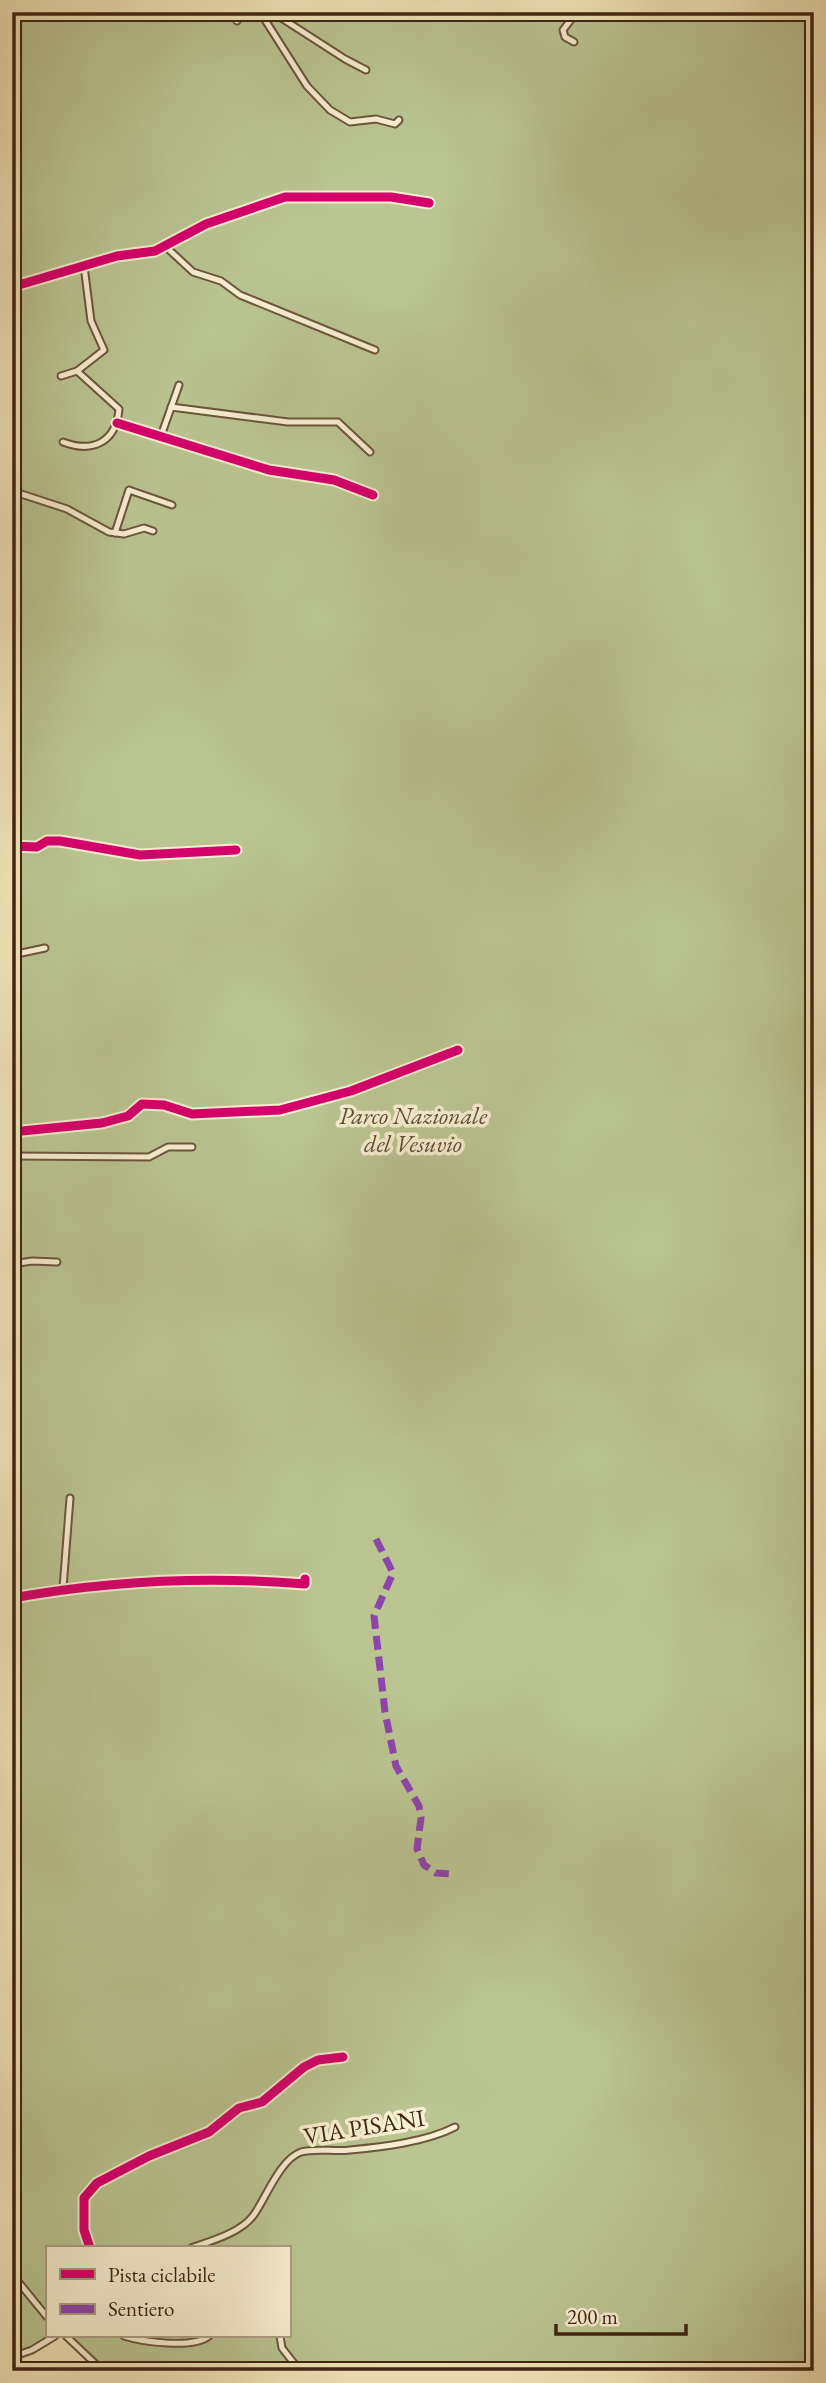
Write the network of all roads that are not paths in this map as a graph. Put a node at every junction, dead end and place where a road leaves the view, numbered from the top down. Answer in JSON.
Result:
{"nodes":[{"id":1,"x":241,"y":12,"type":"edge"},
{"id":2,"x":260,"y":12,"type":"edge"},
{"id":3,"x":272,"y":12,"type":"edge"},
{"id":4,"x":577,"y":12,"type":"edge"},
{"id":5,"x":237,"y":21,"type":"dead end"},
{"id":6,"x":574,"y":41,"type":"dead end"},
{"id":7,"x":366,"y":70,"type":"dead end"},
{"id":8,"x":399,"y":120,"type":"dead end"},
{"id":9,"x":429,"y":203,"type":"dead end"},
{"id":10,"x":165,"y":246,"type":"junction"},
{"id":11,"x":83,"y":266,"type":"junction"},
{"id":12,"x":12,"y":287,"type":"edge"},
{"id":13,"x":375,"y":350,"type":"dead end"},
{"id":14,"x":77,"y":371,"type":"junction"},
{"id":15,"x":61,"y":376,"type":"dead end"},
{"id":16,"x":179,"y":385,"type":"dead end"},
{"id":17,"x":171,"y":407,"type":"junction"},
{"id":18,"x":117,"y":422,"type":"junction"},
{"id":19,"x":161,"y":436,"type":"junction"},
{"id":20,"x":63,"y":442,"type":"dead end"},
{"id":21,"x":370,"y":452,"type":"dead end"},
{"id":22,"x":12,"y":491,"type":"edge"},
{"id":23,"x":373,"y":495,"type":"dead end"},
{"id":24,"x":172,"y":505,"type":"dead end"},
{"id":25,"x":153,"y":531,"type":"dead end"},
{"id":26,"x":114,"y":533,"type":"junction"},
{"id":27,"x":12,"y":846,"type":"edge"},
{"id":28,"x":236,"y":850,"type":"dead end"},
{"id":29,"x":45,"y":948,"type":"dead end"},
{"id":30,"x":12,"y":955,"type":"edge"},
{"id":31,"x":458,"y":1050,"type":"dead end"},
{"id":32,"x":12,"y":1132,"type":"edge"},
{"id":33,"x":192,"y":1147,"type":"dead end"},
{"id":34,"x":12,"y":1157,"type":"edge"},
{"id":35,"x":57,"y":1262,"type":"dead end"},
{"id":36,"x":12,"y":1264,"type":"edge"},
{"id":37,"x":70,"y":1498,"type":"dead end"},
{"id":38,"x":305,"y":1579,"type":"dead end"},
{"id":39,"x":63,"y":1588,"type":"junction"},
{"id":40,"x":12,"y":1598,"type":"edge"},
{"id":41,"x":343,"y":2057,"type":"dead end"},
{"id":42,"x":455,"y":2126,"type":"dead end"},
{"id":43,"x":89,"y":2246,"type":"edge"},
{"id":44,"x":196,"y":2246,"type":"edge"},
{"id":45,"x":12,"y":2274,"type":"edge"},
{"id":46,"x":46,"y":2315,"type":"edge"},
{"id":47,"x":52,"y":2338,"type":"edge"},
{"id":48,"x":68,"y":2338,"type":"edge"},
{"id":49,"x":131,"y":2338,"type":"edge"},
{"id":50,"x":205,"y":2338,"type":"edge"},
{"id":51,"x":280,"y":2338,"type":"edge"},
{"id":52,"x":12,"y":2357,"type":"edge"},
{"id":53,"x":103,"y":2371,"type":"edge"},
{"id":54,"x":300,"y":2371,"type":"edge"}],
"edges":[{"from":1,"to":5,"type":"street"},
{"from":2,"to":8,"type":"street"},
{"from":3,"to":7,"type":"street"},
{"from":4,"to":6,"type":"street"},
{"from":9,"to":10,"type":"street"},
{"from":10,"to":11,"type":"street"},
{"from":10,"to":13,"type":"street"},
{"from":11,"to":12,"type":"street"},
{"from":11,"to":14,"type":"street"},
{"from":14,"to":15,"type":"street"},
{"from":14,"to":18,"type":"street"},
{"from":16,"to":17,"type":"street"},
{"from":17,"to":19,"type":"street"},
{"from":17,"to":21,"type":"street"},
{"from":18,"to":19,"type":"street"},
{"from":18,"to":20,"type":"street"},
{"from":19,"to":23,"type":"street"},
{"from":22,"to":26,"type":"street"},
{"from":24,"to":26,"type":"street"},
{"from":25,"to":26,"type":"street"},
{"from":27,"to":28,"type":"street"},
{"from":29,"to":30,"type":"street"},
{"from":31,"to":32,"type":"street"},
{"from":33,"to":34,"type":"street"},
{"from":35,"to":36,"type":"street"},
{"from":37,"to":39,"type":"street"},
{"from":38,"to":39,"type":"street"},
{"from":39,"to":40,"type":"street"},
{"from":41,"to":43,"type":"street"},
{"from":42,"to":44,"type":"street","name":"VIA PISANI"},
{"from":45,"to":46,"type":"street"},
{"from":47,"to":52,"type":"street"},
{"from":48,"to":53,"type":"street"},
{"from":49,"to":50,"type":"street"},
{"from":51,"to":54,"type":"street"}]}
